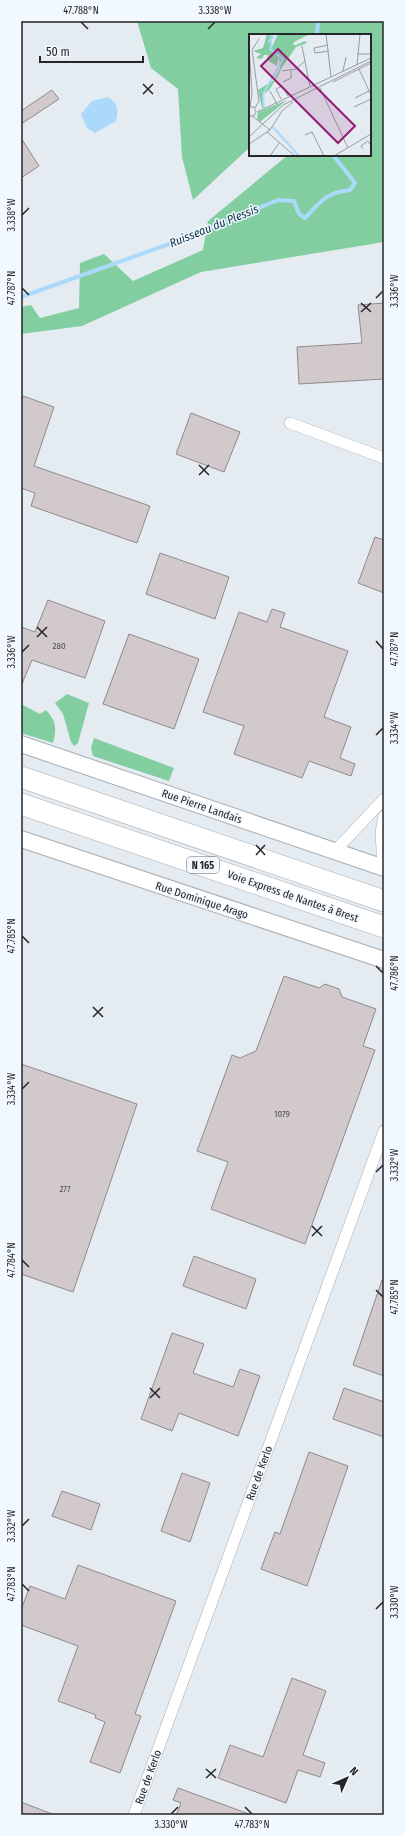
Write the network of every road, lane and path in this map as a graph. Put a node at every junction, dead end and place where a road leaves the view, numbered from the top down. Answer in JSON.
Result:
{"nodes":[{"id":1,"x":290,"y":423,"type":"dead end"},
{"id":2,"x":384,"y":458,"type":"edge"},
{"id":3,"x":21,"y":744,"type":"edge"},
{"id":4,"x":21,"y":777,"type":"edge"},
{"id":5,"x":384,"y":799,"type":"edge"},
{"id":6,"x":21,"y":804,"type":"edge"},
{"id":7,"x":384,"y":816,"type":"edge"},
{"id":8,"x":21,"y":839,"type":"edge"},
{"id":9,"x":336,"y":851,"type":"junction"},
{"id":10,"x":383,"y":867,"type":"edge"},
{"id":11,"x":384,"y":901,"type":"edge"},
{"id":12,"x":384,"y":927,"type":"edge"},
{"id":13,"x":384,"y":960,"type":"edge"},
{"id":14,"x":384,"y":1131,"type":"edge"},
{"id":15,"x":134,"y":1815,"type":"edge"}],
"edges":[{"from":1,"to":2,"type":"street"},
{"from":3,"to":9,"type":"street","name":"Rue Pierre Landais"},
{"from":4,"to":11,"type":"highway","number":"N 165"},
{"from":5,"to":9,"type":"street"},
{"from":6,"to":12,"type":"highway","name":"Voie Express de Nantes à Brest","number":"N 165"},
{"from":7,"to":10,"type":"street"},
{"from":8,"to":13,"type":"street","name":"Rue Dominique Arago"},
{"from":9,"to":10,"type":"street","name":"Rue Pierre Landais"},
{"from":14,"to":15,"type":"street","name":"Rue de Kerlo"}]}
